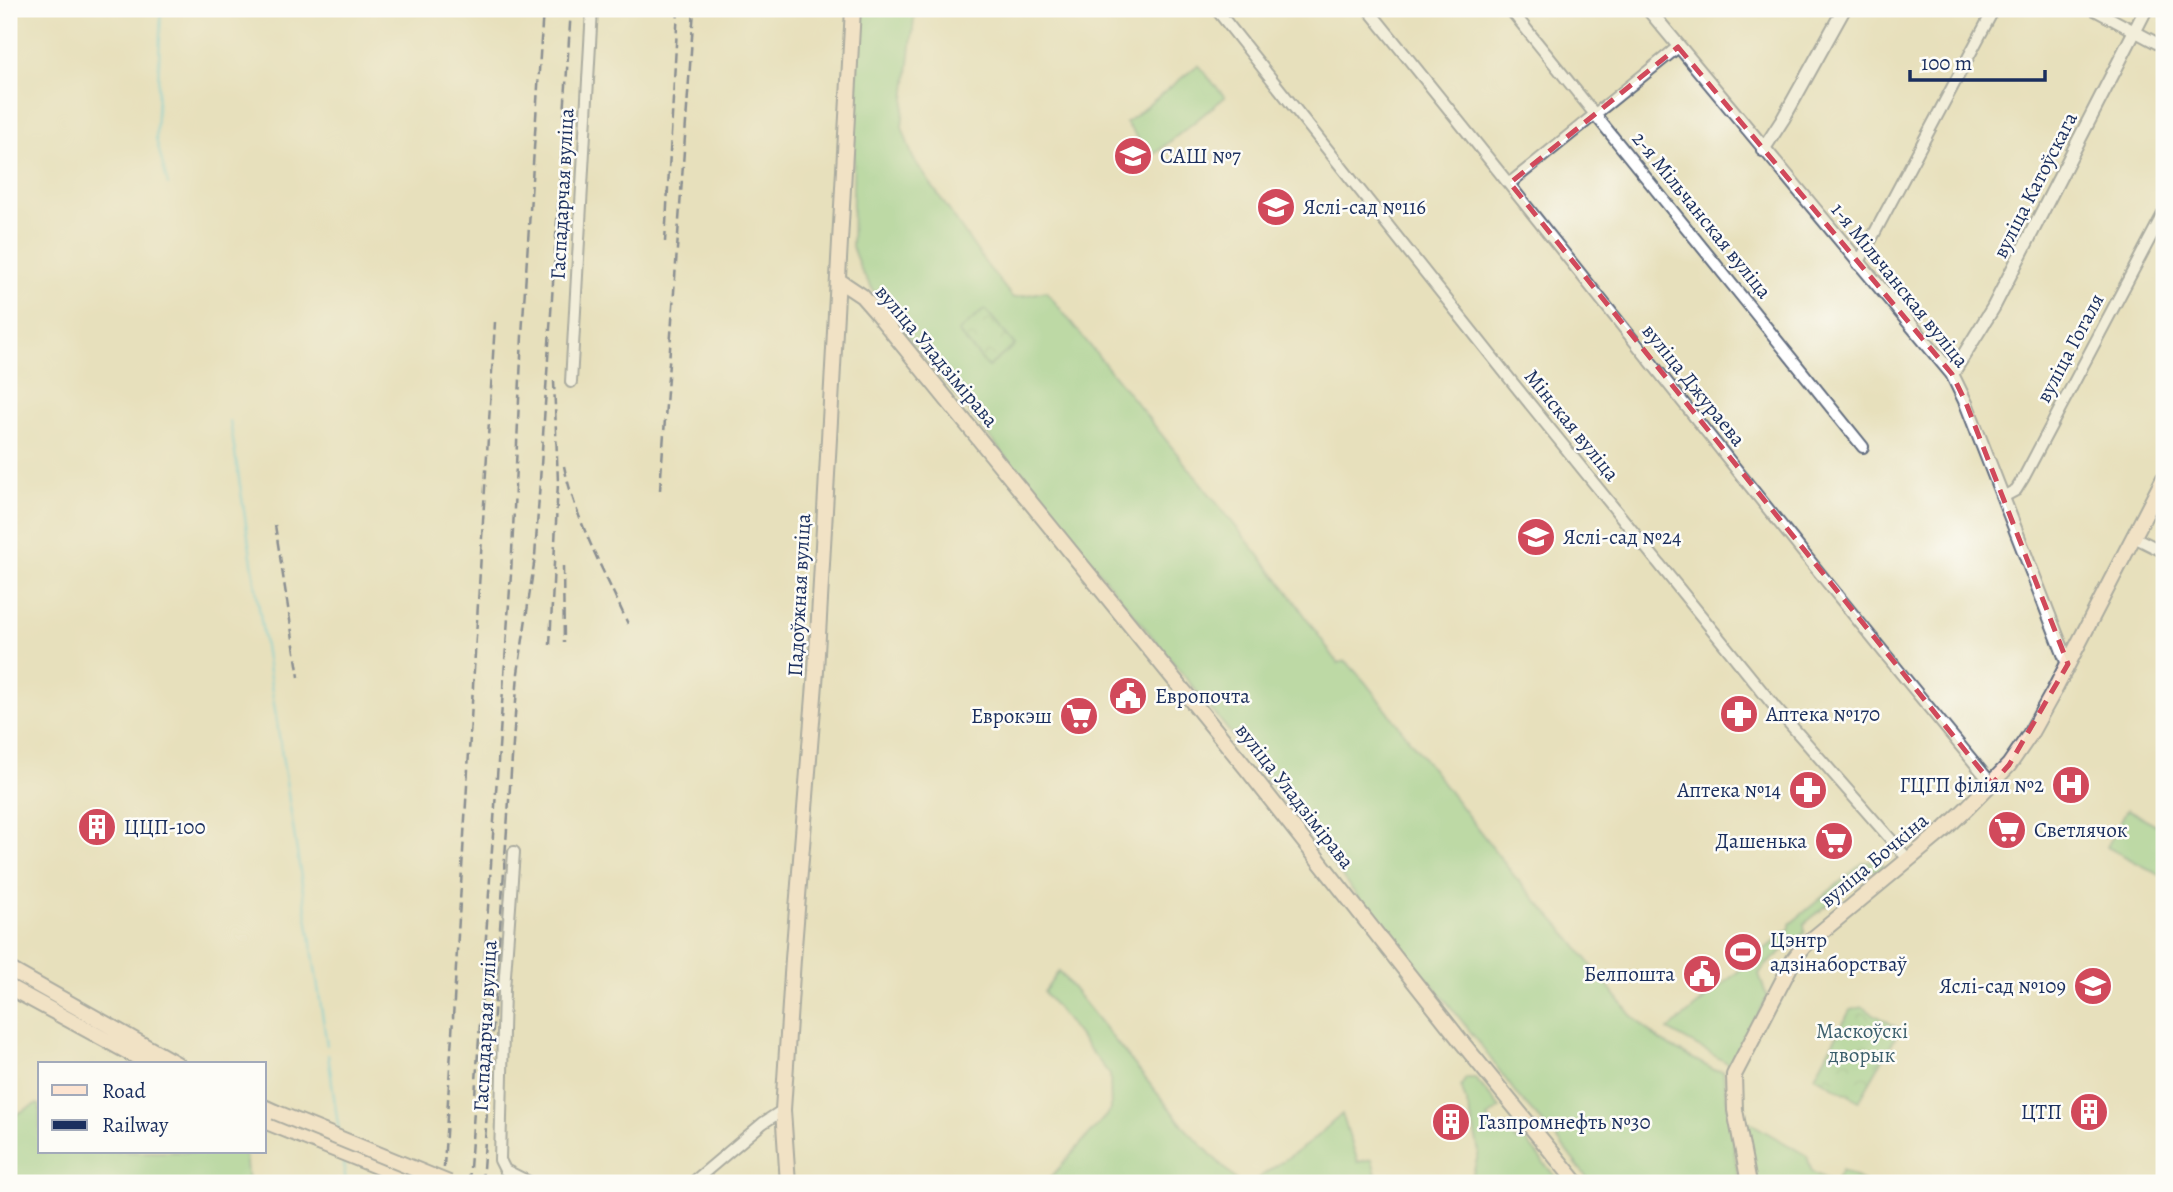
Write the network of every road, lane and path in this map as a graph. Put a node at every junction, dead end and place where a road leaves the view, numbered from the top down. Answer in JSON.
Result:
{"nodes":[{"id":1,"x":592,"y":9,"type":"edge"},
{"id":2,"x":853,"y":9,"type":"edge"},
{"id":3,"x":1216,"y":9,"type":"edge"},
{"id":4,"x":1368,"y":9,"type":"edge"},
{"id":5,"x":1510,"y":9,"type":"edge"},
{"id":6,"x":1648,"y":9,"type":"edge"},
{"id":7,"x":1844,"y":9,"type":"edge"},
{"id":8,"x":1994,"y":9,"type":"edge"},
{"id":9,"x":2093,"y":9,"type":"edge"},
{"id":10,"x":2146,"y":9,"type":"edge"},
{"id":11,"x":2134,"y":31,"type":"junction"},
{"id":12,"x":1678,"y":47,"type":"junction"},
{"id":13,"x":2164,"y":47,"type":"edge"},
{"id":14,"x":1595,"y":114,"type":"junction"},
{"id":15,"x":1763,"y":150,"type":"junction"},
{"id":16,"x":1510,"y":183,"type":"junction"},
{"id":17,"x":2164,"y":212,"type":"edge"},
{"id":18,"x":1858,"y":264,"type":"junction"},
{"id":19,"x":838,"y":280,"type":"junction"},
{"id":20,"x":1952,"y":374,"type":"junction"},
{"id":21,"x":571,"y":382,"type":"dead end"},
{"id":22,"x":1863,"y":447,"type":"dead end"},
{"id":23,"x":2164,"y":478,"type":"edge"},
{"id":24,"x":2003,"y":497,"type":"junction"},
{"id":25,"x":2134,"y":537,"type":"junction"},
{"id":26,"x":2164,"y":552,"type":"edge"},
{"id":27,"x":2068,"y":664,"type":"junction"},
{"id":28,"x":1992,"y":784,"type":"junction"},
{"id":29,"x":513,"y":852,"type":"dead end"},
{"id":30,"x":1908,"y":859,"type":"junction"},
{"id":31,"x":9,"y":969,"type":"edge"},
{"id":32,"x":9,"y":987,"type":"edge"},
{"id":33,"x":144,"y":1056,"type":"edge"},
{"id":34,"x":169,"y":1062,"type":"edge"},
{"id":35,"x":783,"y":1110,"type":"junction"},
{"id":36,"x":268,"y":1116,"type":"edge"},
{"id":37,"x":418,"y":1183,"type":"edge"},
{"id":38,"x":449,"y":1183,"type":"edge"},
{"id":39,"x":531,"y":1183,"type":"edge"},
{"id":40,"x":692,"y":1183,"type":"edge"},
{"id":41,"x":788,"y":1183,"type":"edge"},
{"id":42,"x":1577,"y":1183,"type":"edge"},
{"id":43,"x":1749,"y":1183,"type":"edge"}],
"edges":[{"from":1,"to":21,"type":"street","name":"Гаспадарчая вуліца"},
{"from":2,"to":19,"type":"main road","name":"Падоўжная вуліца"},
{"from":3,"to":30,"type":"street","name":"Мінская вуліца"},
{"from":4,"to":16,"type":"street","name":"вуліца Джураева"},
{"from":5,"to":14,"type":"street","name":"2-я Мільчанская вуліца"},
{"from":6,"to":12,"type":"street","name":"1-я Мільчанская вуліца"},
{"from":7,"to":15,"type":"street"},
{"from":8,"to":18,"type":"street"},
{"from":9,"to":11,"type":"street"},
{"from":10,"to":11,"type":"street","name":"вуліца Катоўскага"},
{"from":11,"to":13,"type":"street"},
{"from":11,"to":20,"type":"street","name":"вуліца Катоўскага"},
{"from":12,"to":14,"type":"street"},
{"from":12,"to":15,"type":"street","name":"1-я Мільчанская вуліца"},
{"from":14,"to":16,"type":"street"},
{"from":14,"to":22,"type":"street","name":"2-я Мільчанская вуліца"},
{"from":15,"to":18,"type":"street","name":"1-я Мільчанская вуліца"},
{"from":16,"to":28,"type":"street","name":"вуліца Джураева"},
{"from":17,"to":24,"type":"street","name":"вуліца Гогаля"},
{"from":18,"to":20,"type":"street","name":"1-я Мільчанская вуліца"},
{"from":19,"to":35,"type":"main road","name":"Падоўжная вуліца"},
{"from":19,"to":42,"type":"main road","name":"вуліца Уладзімірава"},
{"from":20,"to":24,"type":"street","name":"1-я Мільчанская вуліца"},
{"from":23,"to":25,"type":"main road","name":"вуліца Бочкіна"},
{"from":24,"to":27,"type":"street","name":"1-я Мільчанская вуліца"},
{"from":25,"to":26,"type":"street"},
{"from":25,"to":27,"type":"main road","name":"вуліца Бочкіна"},
{"from":27,"to":28,"type":"main road","name":"вуліца Бочкіна"},
{"from":28,"to":30,"type":"main road","name":"вуліца Бочкіна"},
{"from":29,"to":39,"type":"street","name":"Гаспадарчая вуліца"},
{"from":30,"to":43,"type":"main road","name":"вуліца Бочкіна"},
{"from":31,"to":33,"type":"main road"},
{"from":32,"to":33,"type":"main road"},
{"from":33,"to":34,"type":"main road"},
{"from":35,"to":40,"type":"street"},
{"from":35,"to":41,"type":"main road","name":"Падоўжная вуліца"},
{"from":36,"to":37,"type":"main road"},
{"from":36,"to":38,"type":"main road","bridge":true}]}
